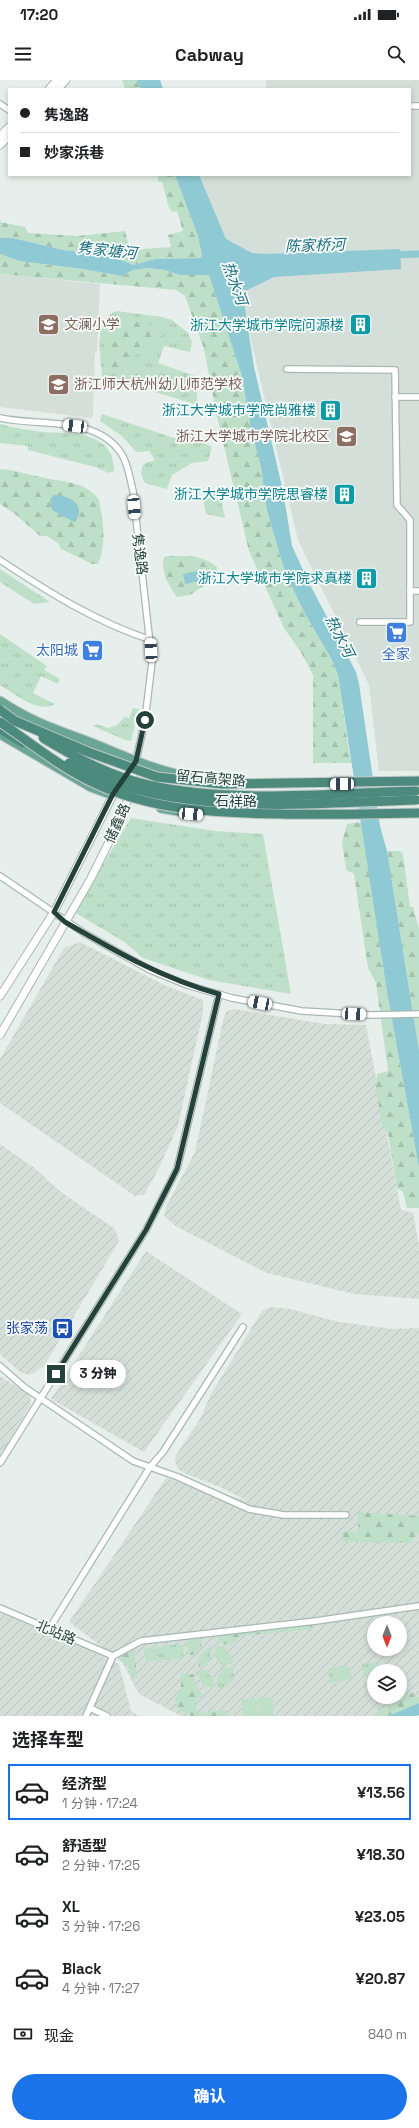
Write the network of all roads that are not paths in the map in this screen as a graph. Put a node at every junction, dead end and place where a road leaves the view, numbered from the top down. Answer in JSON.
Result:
{"nodes":[{"id":1,"x":57,"y":80,"type":"edge"},
{"id":2,"x":66,"y":80,"type":"edge"},
{"id":3,"x":50,"y":88,"type":"edge"},
{"id":4,"x":59,"y":88,"type":"edge"},
{"id":5,"x":8,"y":129,"type":"edge"},
{"id":6,"x":0,"y":136,"type":"edge"},
{"id":7,"x":8,"y":137,"type":"edge"},
{"id":8,"x":0,"y":145,"type":"edge"},
{"id":9,"x":287,"y":369,"type":"dead end"},
{"id":10,"x":395,"y":397,"type":"junction"},
{"id":11,"x":419,"y":397,"type":"edge"},
{"id":12,"x":0,"y":418,"type":"edge"},
{"id":13,"x":0,"y":560,"type":"edge"},
{"id":14,"x":410,"y":591,"type":"junction"},
{"id":15,"x":419,"y":591,"type":"edge"},
{"id":16,"x":360,"y":622,"type":"dead end"},
{"id":17,"x":151,"y":640,"type":"junction"},
{"id":18,"x":0,"y":702,"type":"edge"},
{"id":19,"x":0,"y":710,"type":"edge"},
{"id":20,"x":0,"y":722,"type":"edge"},
{"id":21,"x":0,"y":729,"type":"edge"},
{"id":22,"x":0,"y":734,"type":"edge"},
{"id":23,"x":29,"y":741,"type":"junction"},
{"id":24,"x":136,"y":761,"type":"junction"},
{"id":25,"x":66,"y":769,"type":"junction"},
{"id":26,"x":418,"y":791,"type":"edge"},
{"id":27,"x":113,"y":794,"type":"junction"},
{"id":28,"x":128,"y":799,"type":"junction"},
{"id":29,"x":419,"y":812,"type":"edge"},
{"id":30,"x":0,"y":876,"type":"edge"},
{"id":31,"x":54,"y":912,"type":"junction"},
{"id":32,"x":65,"y":922,"type":"junction"},
{"id":33,"x":219,"y":994,"type":"junction"},
{"id":34,"x":0,"y":996,"type":"edge"},
{"id":35,"x":419,"y":1014,"type":"edge"},
{"id":36,"x":0,"y":1035,"type":"edge"},
{"id":37,"x":243,"y":1327,"type":"dead end"},
{"id":38,"x":0,"y":1366,"type":"edge"},
{"id":39,"x":40,"y":1398,"type":"junction"},
{"id":40,"x":0,"y":1463,"type":"edge"},
{"id":41,"x":150,"y":1467,"type":"junction"},
{"id":42,"x":346,"y":1515,"type":"dead end"},
{"id":43,"x":419,"y":1606,"type":"edge"},
{"id":44,"x":0,"y":1608,"type":"edge"},
{"id":45,"x":49,"y":1628,"type":"junction"},
{"id":46,"x":113,"y":1656,"type":"junction"},
{"id":47,"x":90,"y":1708,"type":"junction"},
{"id":48,"x":86,"y":1716,"type":"edge"},
{"id":49,"x":107,"y":1716,"type":"edge"}],
"edges":[{"from":1,"to":3,"type":"street"},
{"from":2,"to":4,"type":"street"},
{"from":5,"to":6,"type":"street"},
{"from":7,"to":8,"type":"street"},
{"from":9,"to":10,"type":"street"},
{"from":10,"to":11,"type":"street"},
{"from":10,"to":14,"type":"street"},
{"from":12,"to":17,"type":"street","name":"隽逸路"},
{"from":13,"to":17,"type":"street"},
{"from":14,"to":15,"type":"street"},
{"from":14,"to":16,"type":"street"},
{"from":17,"to":24,"type":"street","name":"隽逸路"},
{"from":18,"to":24,"type":"main road","name":"石祥路"},
{"from":19,"to":26,"type":"highway","name":"留石高架路","bridge":true},
{"from":20,"to":23,"type":"highway","name":"留石高架路","bridge":true},
{"from":21,"to":25,"type":"highway","bridge":true},
{"from":22,"to":27,"type":"main road","name":"石祥路"},
{"from":23,"to":25,"type":"highway","name":"留石高架路","bridge":true},
{"from":23,"to":26,"type":"highway","name":"留石高架路","bridge":true},
{"from":24,"to":26,"type":"main road","name":"石祥路","bridge":true},
{"from":24,"to":27,"type":"street","name":"储鑫路"},
{"from":24,"to":28,"type":"street","name":"储鑫路"},
{"from":25,"to":29,"type":"highway","name":"留石高架路","bridge":true},
{"from":27,"to":28,"type":"main road","name":"石祥路"},
{"from":27,"to":31,"type":"street","name":"储鑫路"},
{"from":28,"to":29,"type":"main road","name":"石祥路","bridge":true},
{"from":28,"to":32,"type":"street","name":"储鑫路"},
{"from":30,"to":31,"type":"street"},
{"from":31,"to":32,"type":"street"},
{"from":31,"to":34,"type":"street","name":"储鑫路"},
{"from":32,"to":33,"type":"street"},
{"from":32,"to":36,"type":"street","name":"储鑫路"},
{"from":33,"to":35,"type":"street"},
{"from":33,"to":39,"type":"street"},
{"from":37,"to":41,"type":"street"},
{"from":38,"to":39,"type":"street"},
{"from":39,"to":40,"type":"street"},
{"from":39,"to":41,"type":"street"},
{"from":41,"to":42,"type":"street"},
{"from":41,"to":45,"type":"street"},
{"from":43,"to":46,"type":"street"},
{"from":44,"to":45,"type":"street","name":"北站路"},
{"from":45,"to":46,"type":"street","name":"北站路"},
{"from":46,"to":47,"type":"street"},
{"from":47,"to":48,"type":"street"},
{"from":47,"to":49,"type":"street"}]}
